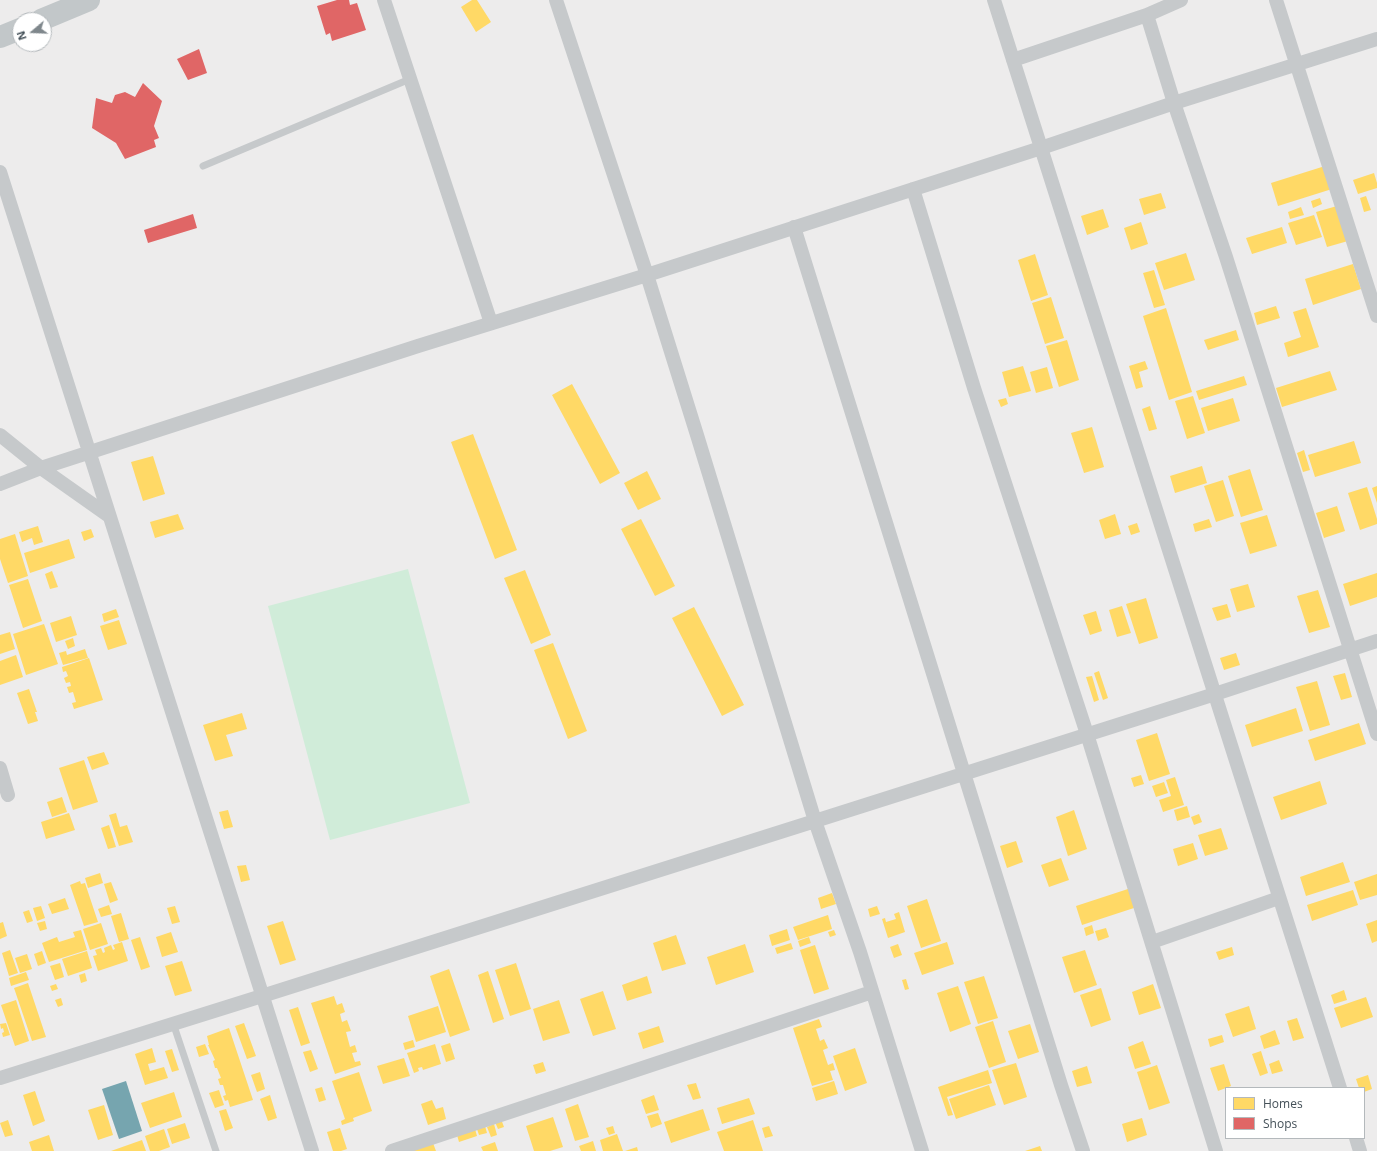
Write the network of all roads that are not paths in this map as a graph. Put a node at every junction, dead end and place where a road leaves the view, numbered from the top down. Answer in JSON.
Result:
{"nodes":[{"id":1,"x":384,"y":0,"type":"edge"},
{"id":2,"x":556,"y":0,"type":"edge"},
{"id":3,"x":994,"y":0,"type":"edge"},
{"id":4,"x":1181,"y":0,"type":"edge"},
{"id":5,"x":1276,"y":0,"type":"edge"},
{"id":6,"x":79,"y":2,"type":"edge"},
{"id":7,"x":52,"y":15,"type":"edge"},
{"id":8,"x":1148,"y":15,"type":"junction"},
{"id":9,"x":12,"y":32,"type":"edge"},
{"id":10,"x":0,"y":37,"type":"edge"},
{"id":11,"x":1377,"y":39,"type":"edge"},
{"id":12,"x":1013,"y":60,"type":"junction"},
{"id":13,"x":1297,"y":65,"type":"junction"},
{"id":14,"x":410,"y":79,"type":"junction"},
{"id":15,"x":1174,"y":103,"type":"junction"},
{"id":16,"x":1041,"y":148,"type":"junction"},
{"id":17,"x":203,"y":166,"type":"dead end"},
{"id":18,"x":0,"y":172,"type":"edge"},
{"id":19,"x":914,"y":189,"type":"junction"},
{"id":20,"x":794,"y":227,"type":"junction"},
{"id":21,"x":647,"y":275,"type":"junction"},
{"id":22,"x":1377,"y":316,"type":"edge"},
{"id":23,"x":491,"y":323,"type":"junction"},
{"id":24,"x":0,"y":435,"type":"edge"},
{"id":25,"x":89,"y":452,"type":"junction"},
{"id":26,"x":41,"y":468,"type":"junction"},
{"id":27,"x":0,"y":484,"type":"edge"},
{"id":28,"x":110,"y":516,"type":"junction"},
{"id":29,"x":1377,"y":641,"type":"edge"},
{"id":30,"x":1350,"y":649,"type":"junction"},
{"id":31,"x":1215,"y":694,"type":"junction"},
{"id":32,"x":1087,"y":734,"type":"junction"},
{"id":33,"x":1377,"y":734,"type":"edge"},
{"id":34,"x":0,"y":768,"type":"edge"},
{"id":35,"x":964,"y":773,"type":"junction"},
{"id":36,"x":8,"y":795,"type":"dead end"},
{"id":37,"x":815,"y":821,"type":"junction"},
{"id":38,"x":1279,"y":898,"type":"junction"},
{"id":39,"x":1152,"y":942,"type":"junction"},
{"id":40,"x":872,"y":992,"type":"junction"},
{"id":41,"x":262,"y":996,"type":"junction"},
{"id":42,"x":172,"y":1023,"type":"junction"},
{"id":43,"x":0,"y":1078,"type":"edge"},
{"id":44,"x":1340,"y":1087,"type":"edge"},
{"id":45,"x":1356,"y":1139,"type":"edge"},
{"id":46,"x":216,"y":1151,"type":"edge"},
{"id":47,"x":312,"y":1151,"type":"edge"},
{"id":48,"x":392,"y":1151,"type":"edge"},
{"id":49,"x":922,"y":1151,"type":"edge"},
{"id":50,"x":1083,"y":1151,"type":"edge"},
{"id":51,"x":1216,"y":1151,"type":"edge"},
{"id":52,"x":1360,"y":1151,"type":"edge"}],
"edges":[{"from":1,"to":14,"type":"street"},
{"from":2,"to":21,"type":"street"},
{"from":3,"to":12,"type":"street"},
{"from":4,"to":8,"type":"street"},
{"from":5,"to":13,"type":"street"},
{"from":6,"to":7,"type":"main road"},
{"from":8,"to":12,"type":"street"},
{"from":8,"to":15,"type":"street"},
{"from":9,"to":10,"type":"main road"},
{"from":11,"to":13,"type":"street"},
{"from":12,"to":16,"type":"street"},
{"from":13,"to":15,"type":"street"},
{"from":13,"to":22,"type":"street"},
{"from":14,"to":17,"type":"lane"},
{"from":14,"to":23,"type":"street"},
{"from":15,"to":16,"type":"street"},
{"from":15,"to":30,"type":"street"},
{"from":16,"to":19,"type":"street"},
{"from":16,"to":31,"type":"street"},
{"from":18,"to":25,"type":"street"},
{"from":19,"to":20,"type":"street"},
{"from":19,"to":32,"type":"street"},
{"from":20,"to":21,"type":"street"},
{"from":20,"to":35,"type":"street"},
{"from":21,"to":23,"type":"street"},
{"from":21,"to":37,"type":"street"},
{"from":23,"to":25,"type":"street"},
{"from":24,"to":26,"type":"street"},
{"from":25,"to":26,"type":"street"},
{"from":25,"to":28,"type":"street"},
{"from":26,"to":27,"type":"street"},
{"from":26,"to":28,"type":"street"},
{"from":28,"to":41,"type":"street"},
{"from":29,"to":30,"type":"street"},
{"from":30,"to":31,"type":"street"},
{"from":30,"to":33,"type":"street"},
{"from":31,"to":32,"type":"street"},
{"from":31,"to":38,"type":"street"},
{"from":32,"to":35,"type":"street"},
{"from":32,"to":39,"type":"street"},
{"from":34,"to":36,"type":"street"},
{"from":35,"to":37,"type":"street"},
{"from":35,"to":50,"type":"street"},
{"from":37,"to":40,"type":"street"},
{"from":37,"to":41,"type":"street"},
{"from":38,"to":39,"type":"street"},
{"from":38,"to":44,"type":"street"},
{"from":39,"to":51,"type":"street"},
{"from":40,"to":48,"type":"street"},
{"from":40,"to":49,"type":"street"},
{"from":41,"to":42,"type":"street"},
{"from":41,"to":47,"type":"street"},
{"from":42,"to":43,"type":"street"},
{"from":42,"to":46,"type":"lane"},
{"from":45,"to":52,"type":"street"}]}
